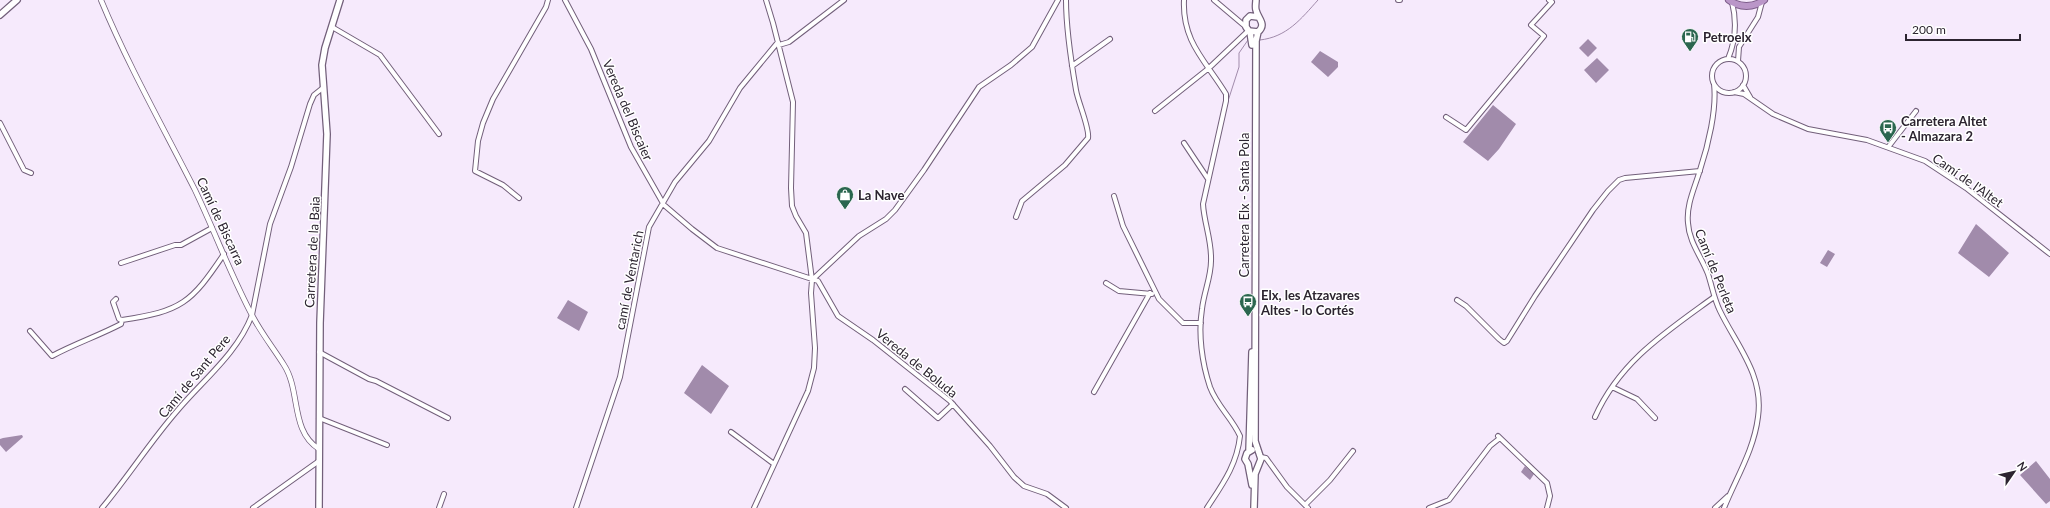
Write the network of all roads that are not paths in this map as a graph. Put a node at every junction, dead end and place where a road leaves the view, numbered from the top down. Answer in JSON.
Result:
{"nodes":[{"id":1,"x":17,"y":0,"type":"edge"},
{"id":2,"x":101,"y":0,"type":"edge"},
{"id":3,"x":340,"y":0,"type":"edge"},
{"id":4,"x":548,"y":0,"type":"edge"},
{"id":5,"x":565,"y":0,"type":"edge"},
{"id":6,"x":766,"y":0,"type":"edge"},
{"id":7,"x":844,"y":0,"type":"edge"},
{"id":8,"x":1058,"y":0,"type":"edge"},
{"id":9,"x":1066,"y":0,"type":"edge"},
{"id":10,"x":1184,"y":0,"type":"edge"},
{"id":11,"x":1214,"y":0,"type":"edge"},
{"id":12,"x":1252,"y":0,"type":"edge"},
{"id":13,"x":1256,"y":0,"type":"edge"},
{"id":14,"x":1549,"y":0,"type":"edge"},
{"id":15,"x":1730,"y":1,"type":"edge"},
{"id":16,"x":1763,"y":1,"type":"edge"},
{"id":17,"x":0,"y":15,"type":"edge"},
{"id":18,"x":1250,"y":16,"type":"junction"},
{"id":19,"x":1258,"y":17,"type":"junction"},
{"id":20,"x":332,"y":27,"type":"junction"},
{"id":21,"x":1248,"y":30,"type":"junction"},
{"id":22,"x":1258,"y":32,"type":"junction"},
{"id":23,"x":1110,"y":39,"type":"dead end"},
{"id":24,"x":778,"y":43,"type":"junction"},
{"id":25,"x":1728,"y":59,"type":"junction"},
{"id":26,"x":1738,"y":61,"type":"junction"},
{"id":27,"x":1072,"y":66,"type":"junction"},
{"id":28,"x":1209,"y":68,"type":"junction"},
{"id":29,"x":1714,"y":84,"type":"junction"},
{"id":30,"x":1743,"y":85,"type":"junction"},
{"id":31,"x":324,"y":86,"type":"junction"},
{"id":32,"x":1724,"y":92,"type":"junction"},
{"id":33,"x":1734,"y":92,"type":"junction"},
{"id":34,"x":1753,"y":100,"type":"junction"},
{"id":35,"x":1714,"y":102,"type":"junction"},
{"id":36,"x":1916,"y":111,"type":"dead end"},
{"id":37,"x":1155,"y":112,"type":"dead end"},
{"id":38,"x":1446,"y":117,"type":"dead end"},
{"id":39,"x":0,"y":123,"type":"edge"},
{"id":40,"x":439,"y":134,"type":"dead end"},
{"id":41,"x":1184,"y":143,"type":"dead end"},
{"id":42,"x":1889,"y":146,"type":"junction"},
{"id":43,"x":1700,"y":171,"type":"junction"},
{"id":44,"x":31,"y":173,"type":"dead end"},
{"id":45,"x":1208,"y":179,"type":"junction"},
{"id":46,"x":1114,"y":196,"type":"dead end"},
{"id":47,"x":519,"y":198,"type":"dead end"},
{"id":48,"x":663,"y":202,"type":"junction"},
{"id":49,"x":1016,"y":217,"type":"dead end"},
{"id":50,"x":212,"y":228,"type":"junction"},
{"id":51,"x":224,"y":254,"type":"junction"},
{"id":52,"x":2050,"y":254,"type":"edge"},
{"id":53,"x":121,"y":263,"type":"dead end"},
{"id":54,"x":812,"y":280,"type":"junction"},
{"id":55,"x":1106,"y":283,"type":"dead end"},
{"id":56,"x":1150,"y":293,"type":"junction"},
{"id":57,"x":1156,"y":294,"type":"junction"},
{"id":58,"x":1714,"y":297,"type":"junction"},
{"id":59,"x":116,"y":299,"type":"dead end"},
{"id":60,"x":1457,"y":300,"type":"dead end"},
{"id":61,"x":252,"y":315,"type":"junction"},
{"id":62,"x":122,"y":320,"type":"junction"},
{"id":63,"x":1201,"y":323,"type":"junction"},
{"id":64,"x":30,"y":331,"type":"dead end"},
{"id":65,"x":320,"y":352,"type":"junction"},
{"id":66,"x":1612,"y":387,"type":"junction"},
{"id":67,"x":905,"y":389,"type":"dead end"},
{"id":68,"x":1094,"y":392,"type":"dead end"},
{"id":69,"x":953,"y":404,"type":"junction"},
{"id":70,"x":1595,"y":417,"type":"dead end"},
{"id":71,"x":319,"y":418,"type":"junction"},
{"id":72,"x":448,"y":418,"type":"dead end"},
{"id":73,"x":1655,"y":418,"type":"dead end"},
{"id":74,"x":730,"y":432,"type":"dead end"},
{"id":75,"x":386,"y":445,"type":"dead end"},
{"id":76,"x":319,"y":449,"type":"junction"},
{"id":77,"x":1238,"y":449,"type":"junction"},
{"id":78,"x":1258,"y":451,"type":"junction"},
{"id":79,"x":1353,"y":451,"type":"dead end"},
{"id":80,"x":1248,"y":452,"type":"junction"},
{"id":81,"x":1237,"y":454,"type":"junction"},
{"id":82,"x":1261,"y":457,"type":"junction"},
{"id":83,"x":319,"y":461,"type":"junction"},
{"id":84,"x":1247,"y":462,"type":"junction"},
{"id":85,"x":774,"y":464,"type":"junction"},
{"id":86,"x":1258,"y":464,"type":"junction"},
{"id":87,"x":1731,"y":493,"type":"junction"},
{"id":88,"x":444,"y":494,"type":"dead end"},
{"id":89,"x":1307,"y":507,"type":"edge"},
{"id":90,"x":102,"y":508,"type":"edge"},
{"id":91,"x":253,"y":508,"type":"edge"},
{"id":92,"x":320,"y":508,"type":"edge"},
{"id":93,"x":438,"y":508,"type":"edge"},
{"id":94,"x":576,"y":508,"type":"edge"},
{"id":95,"x":754,"y":508,"type":"edge"},
{"id":96,"x":1066,"y":508,"type":"edge"},
{"id":97,"x":1207,"y":508,"type":"edge"},
{"id":98,"x":1253,"y":508,"type":"edge"},
{"id":99,"x":1429,"y":508,"type":"edge"},
{"id":100,"x":1547,"y":508,"type":"edge"},
{"id":101,"x":1715,"y":508,"type":"edge"},
{"id":102,"x":1724,"y":508,"type":"edge"}],
"edges":[{"from":1,"to":17,"type":"main road"},
{"from":2,"to":50,"type":"street","name":"Camí de Biscarra"},
{"from":3,"to":20,"type":"main road","name":"Carretera de la Baia"},
{"from":4,"to":47,"type":"street"},
{"from":5,"to":48,"type":"street","name":"Vereda del Biscaier"},
{"from":6,"to":24,"type":"street"},
{"from":7,"to":24,"type":"street"},
{"from":8,"to":54,"type":"street"},
{"from":9,"to":27,"type":"street"},
{"from":10,"to":28,"type":"street"},
{"from":11,"to":21,"type":"street"},
{"from":12,"to":18,"type":"main road"},
{"from":13,"to":19,"type":"main road"},
{"from":14,"to":38,"type":"street"},
{"from":15,"to":16,"type":"highway"},
{"from":15,"to":25,"type":"street"},
{"from":16,"to":26,"type":"street"},
{"from":18,"to":19,"type":"main road"},
{"from":18,"to":21,"type":"main road"},
{"from":19,"to":22,"type":"main road"},
{"from":20,"to":31,"type":"main road","name":"Carretera de la Baia"},
{"from":20,"to":40,"type":"street"},
{"from":21,"to":22,"type":"main road"},
{"from":21,"to":28,"type":"street"},
{"from":21,"to":80,"type":"main road","name":"Carretera Elx - Santa Pola"},
{"from":22,"to":78,"type":"main road","name":"Carretera Elx - Santa Pola"},
{"from":23,"to":27,"type":"street"},
{"from":24,"to":48,"type":"street","name":"camí de Ventarich"},
{"from":24,"to":54,"type":"street"},
{"from":25,"to":26,"type":"street"},
{"from":25,"to":29,"type":"street"},
{"from":26,"to":30,"type":"street"},
{"from":27,"to":49,"type":"street"},
{"from":28,"to":37,"type":"street"},
{"from":28,"to":45,"type":"street"},
{"from":29,"to":32,"type":"street"},
{"from":29,"to":35,"type":"street","name":"Camí de Perleta"},
{"from":30,"to":33,"type":"street"},
{"from":30,"to":34,"type":"street"},
{"from":31,"to":61,"type":"street","name":"Camí de Sant Pere"},
{"from":31,"to":65,"type":"main road","name":"Carretera de la Baia"},
{"from":32,"to":33,"type":"street"},
{"from":32,"to":35,"type":"street"},
{"from":33,"to":34,"type":"street","name":"Camí de l'Altet"},
{"from":34,"to":42,"type":"street","name":"Camí de l'Altet"},
{"from":35,"to":43,"type":"street","name":"Camí de Perleta"},
{"from":36,"to":42,"type":"street"},
{"from":39,"to":44,"type":"street"},
{"from":41,"to":45,"type":"street"},
{"from":42,"to":52,"type":"street","name":"Camí de l'Altet"},
{"from":43,"to":58,"type":"street","name":"Camí de Perleta"},
{"from":43,"to":60,"type":"street"},
{"from":45,"to":63,"type":"street"},
{"from":46,"to":57,"type":"street"},
{"from":48,"to":54,"type":"street","name":"Vereda del Biscaier"},
{"from":48,"to":94,"type":"street","name":"camí de Ventarich"},
{"from":50,"to":51,"type":"street","name":"Camí de Biscarra"},
{"from":50,"to":53,"type":"street"},
{"from":51,"to":61,"type":"street","name":"Camí de Biscarra"},
{"from":51,"to":62,"type":"street"},
{"from":54,"to":69,"type":"street","name":"Vereda de Boluda"},
{"from":54,"to":85,"type":"street"},
{"from":55,"to":56,"type":"street"},
{"from":56,"to":57,"type":"street"},
{"from":56,"to":68,"type":"street"},
{"from":57,"to":63,"type":"street"},
{"from":58,"to":66,"type":"street"},
{"from":58,"to":87,"type":"street","name":"Camí de Perleta"},
{"from":59,"to":62,"type":"street"},
{"from":61,"to":76,"type":"street","name":"Camí de Biscarra"},
{"from":61,"to":90,"type":"street","name":"Camí de Sant Pere"},
{"from":62,"to":64,"type":"street"},
{"from":63,"to":77,"type":"street"},
{"from":65,"to":71,"type":"main road","name":"Carretera de la Baia"},
{"from":65,"to":72,"type":"street"},
{"from":66,"to":70,"type":"street"},
{"from":66,"to":73,"type":"street"},
{"from":67,"to":69,"type":"street"},
{"from":69,"to":96,"type":"street","name":"Vereda de Boluda"},
{"from":71,"to":75,"type":"street"},
{"from":71,"to":76,"type":"main road","name":"Carretera de la Baia"},
{"from":74,"to":85,"type":"street"},
{"from":76,"to":83,"type":"main road","name":"Carretera de la Baia"},
{"from":77,"to":80,"type":"street"},
{"from":77,"to":81,"type":"street"},
{"from":78,"to":80,"type":"main road"},
{"from":78,"to":82,"type":"main road"},
{"from":79,"to":89,"type":"street"},
{"from":80,"to":84,"type":"main road"},
{"from":81,"to":84,"type":"street"},
{"from":81,"to":97,"type":"street"},
{"from":82,"to":86,"type":"main road"},
{"from":82,"to":89,"type":"street"},
{"from":83,"to":91,"type":"street"},
{"from":83,"to":92,"type":"main road","name":"Carretera de la Baia"},
{"from":84,"to":86,"type":"main road"},
{"from":84,"to":98,"type":"main road"},
{"from":85,"to":95,"type":"street"},
{"from":86,"to":98,"type":"main road"},
{"from":87,"to":101,"type":"street"},
{"from":87,"to":102,"type":"street","name":"Camí de Perleta"},
{"from":88,"to":93,"type":"street"},
{"from":99,"to":100,"type":"street"}]}
